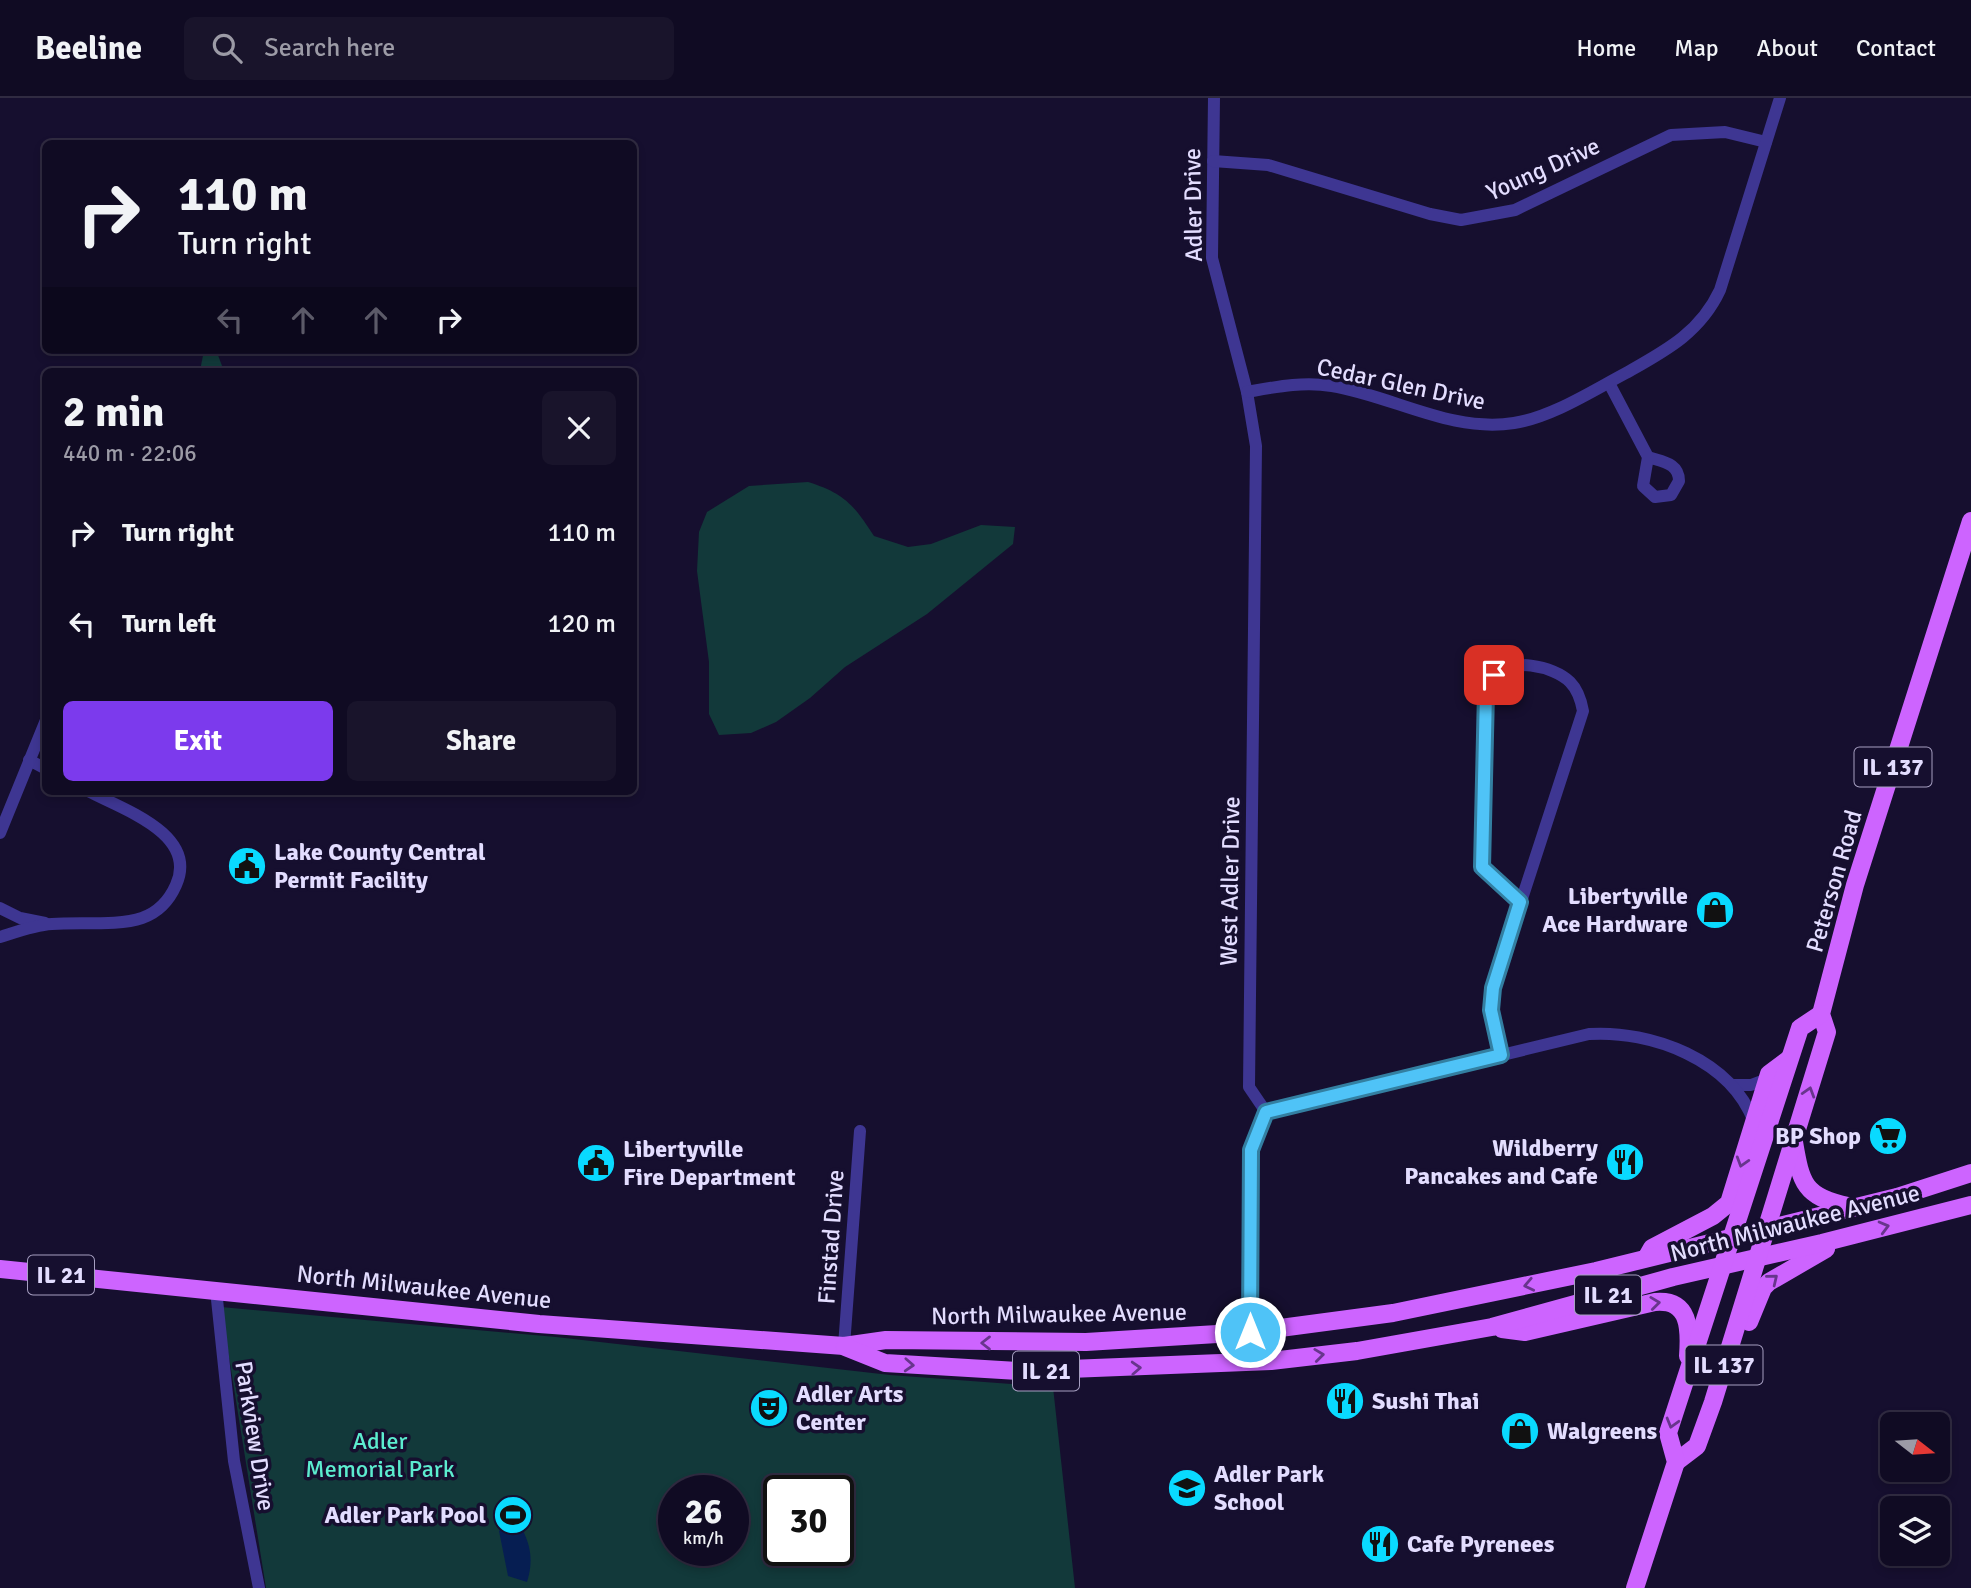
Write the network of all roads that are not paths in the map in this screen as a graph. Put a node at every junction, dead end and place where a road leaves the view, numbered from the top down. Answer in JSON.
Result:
{"nodes":[{"id":1,"x":1214,"y":98,"type":"edge"},
{"id":2,"x":1780,"y":98,"type":"edge"},
{"id":3,"x":1766,"y":142,"type":"junction"},
{"id":4,"x":1213,"y":161,"type":"junction"},
{"id":5,"x":1609,"y":383,"type":"junction"},
{"id":6,"x":1247,"y":392,"type":"junction"},
{"id":7,"x":1648,"y":457,"type":"dead end"},
{"id":8,"x":1971,"y":521,"type":"edge"},
{"id":9,"x":42,"y":729,"type":"edge"},
{"id":10,"x":29,"y":760,"type":"junction"},
{"id":11,"x":42,"y":767,"type":"edge"},
{"id":12,"x":19,"y":785,"type":"junction"},
{"id":13,"x":96,"y":795,"type":"edge"},
{"id":14,"x":0,"y":815,"type":"edge"},
{"id":15,"x":0,"y":833,"type":"edge"},
{"id":16,"x":1520,"y":902,"type":"junction"},
{"id":17,"x":0,"y":908,"type":"edge"},
{"id":18,"x":48,"y":924,"type":"junction"},
{"id":19,"x":0,"y":937,"type":"edge"},
{"id":20,"x":1821,"y":1014,"type":"junction"},
{"id":21,"x":1501,"y":1055,"type":"junction"},
{"id":22,"x":1790,"y":1059,"type":"junction"},
{"id":23,"x":1767,"y":1079,"type":"junction"},
{"id":24,"x":1732,"y":1085,"type":"junction"},
{"id":25,"x":1266,"y":1112,"type":"junction"},
{"id":26,"x":1754,"y":1122,"type":"junction"},
{"id":27,"x":860,"y":1131,"type":"dead end"},
{"id":28,"x":1794,"y":1139,"type":"junction"},
{"id":29,"x":1971,"y":1173,"type":"edge"},
{"id":30,"x":1971,"y":1205,"type":"edge"},
{"id":31,"x":1852,"y":1206,"type":"junction"},
{"id":32,"x":1767,"y":1227,"type":"junction"},
{"id":33,"x":1734,"y":1235,"type":"junction"},
{"id":34,"x":1845,"y":1237,"type":"junction"},
{"id":35,"x":1757,"y":1258,"type":"junction"},
{"id":36,"x":1647,"y":1259,"type":"junction"},
{"id":37,"x":1724,"y":1265,"type":"junction"},
{"id":38,"x":0,"y":1269,"type":"edge"},
{"id":39,"x":216,"y":1290,"type":"junction"},
{"id":40,"x":1492,"y":1327,"type":"junction"},
{"id":41,"x":1250,"y":1332,"type":"junction"},
{"id":42,"x":844,"y":1346,"type":"junction"},
{"id":43,"x":1251,"y":1362,"type":"junction"},
{"id":44,"x":1685,"y":1384,"type":"junction"},
{"id":45,"x":1713,"y":1402,"type":"junction"},
{"id":46,"x":1676,"y":1462,"type":"junction"},
{"id":47,"x":259,"y":1588,"type":"edge"},
{"id":48,"x":1635,"y":1588,"type":"edge"}],
"edges":[{"from":1,"to":4,"type":"street","name":"Adler Drive"},
{"from":2,"to":3,"type":"street","name":"Cedar Glen Drive"},
{"from":3,"to":4,"type":"street","name":"Young Drive"},
{"from":3,"to":5,"type":"street","name":"Cedar Glen Drive"},
{"from":4,"to":6,"type":"street","name":"Adler Drive"},
{"from":5,"to":6,"type":"street","name":"Cedar Glen Drive"},
{"from":5,"to":7,"type":"street"},
{"from":6,"to":25,"type":"street","name":"West Adler Drive"},
{"from":8,"to":20,"type":"main road","name":"Peterson Road","number":"IL 137"},
{"from":9,"to":10,"type":"street"},
{"from":10,"to":11,"type":"street"},
{"from":10,"to":12,"type":"street"},
{"from":12,"to":14,"type":"street"},
{"from":12,"to":15,"type":"street"},
{"from":13,"to":18,"type":"street"},
{"from":16,"to":16,"type":"street"},
{"from":16,"to":21,"type":"street"},
{"from":17,"to":18,"type":"street"},
{"from":18,"to":19,"type":"street"},
{"from":20,"to":22,"type":"main road","number":"IL 137"},
{"from":28,"to":20,"type":"main road","name":"Peterson Road","number":"IL 137","one_way":true},
{"from":21,"to":24,"type":"street"},
{"from":21,"to":25,"type":"street"},
{"from":22,"to":23,"type":"main road"},
{"from":22,"to":33,"type":"main road","number":"IL 137"},
{"from":23,"to":24,"type":"street"},
{"from":23,"to":26,"type":"main road"},
{"from":24,"to":26,"type":"street"},
{"from":25,"to":41,"type":"street"},
{"from":26,"to":36,"type":"main road","one_way":true},
{"from":27,"to":42,"type":"street","name":"Finstad Drive"},
{"from":28,"to":31,"type":"main road"},
{"from":28,"to":32,"type":"main road","name":"Peterson Road","number":"IL 137"},
{"from":29,"to":31,"type":"main road","name":"North Milwaukee Avenue","number":"IL 21"},
{"from":34,"to":30,"type":"main road","name":"North Milwaukee Avenue","number":"IL 21","one_way":true},
{"from":31,"to":32,"type":"main road","name":"North Milwaukee Avenue","number":"IL 21"},
{"from":32,"to":33,"type":"main road","name":"North Milwaukee Avenue","number":"IL 21"},
{"from":32,"to":35,"type":"main road","name":"Peterson Road","number":"IL 137"},
{"from":33,"to":36,"type":"main road","name":"North Milwaukee Avenue","number":"IL 21"},
{"from":33,"to":37,"type":"main road","number":"IL 137"},
{"from":34,"to":35,"type":"main road","name":"North Milwaukee Avenue","number":"IL 21"},
{"from":45,"to":34,"type":"main road","one_way":true},
{"from":35,"to":37,"type":"main road","name":"North Milwaukee Avenue","number":"IL 21"},
{"from":35,"to":45,"type":"main road","name":"Peterson Road","number":"IL 137"},
{"from":36,"to":41,"type":"main road","name":"North Milwaukee Avenue","number":"IL 21","one_way":true},
{"from":37,"to":40,"type":"main road","name":"North Milwaukee Avenue","number":"IL 21"},
{"from":37,"to":44,"type":"main road","number":"IL 137"},
{"from":38,"to":39,"type":"main road","name":"North Milwaukee Avenue","number":"IL 21"},
{"from":39,"to":42,"type":"main road","name":"North Milwaukee Avenue","number":"IL 21"},
{"from":39,"to":47,"type":"street","name":"Parkview Drive"},
{"from":43,"to":40,"type":"main road","name":"North Milwaukee Avenue","number":"IL 21","one_way":true},
{"from":40,"to":44,"type":"main road","one_way":true},
{"from":41,"to":42,"type":"main road","name":"North Milwaukee Avenue","number":"IL 21","one_way":true},
{"from":41,"to":43,"type":"street"},
{"from":42,"to":43,"type":"main road","name":"North Milwaukee Avenue","number":"IL 21","one_way":true},
{"from":44,"to":46,"type":"main road","number":"IL 137","one_way":true},
{"from":45,"to":46,"type":"main road","name":"Peterson Road","number":"IL 137"},
{"from":46,"to":48,"type":"main road","number":"IL 137"}]}
